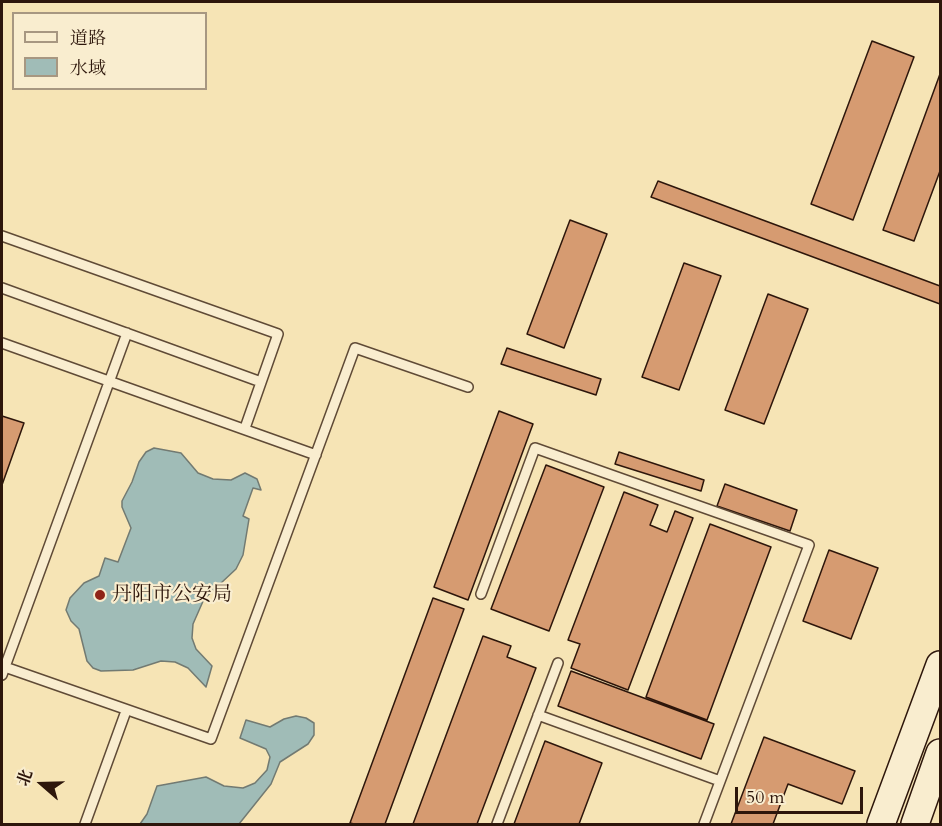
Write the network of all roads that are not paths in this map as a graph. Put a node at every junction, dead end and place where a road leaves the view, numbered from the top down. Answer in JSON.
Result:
{"nodes":[{"id":1,"x":2,"y":236,"type":"edge"},
{"id":2,"x":2,"y":288,"type":"edge"},
{"id":3,"x":127,"y":333,"type":"junction"},
{"id":4,"x":2,"y":343,"type":"edge"},
{"id":5,"x":109,"y":381,"type":"junction"},
{"id":6,"x":261,"y":382,"type":"junction"},
{"id":7,"x":468,"y":387,"type":"dead end"},
{"id":8,"x":245,"y":428,"type":"junction"},
{"id":9,"x":316,"y":455,"type":"junction"},
{"id":10,"x":481,"y":594,"type":"dead end"},
{"id":11,"x":558,"y":663,"type":"dead end"},
{"id":12,"x":940,"y":665,"type":"edge"},
{"id":13,"x":2,"y":669,"type":"edge"},
{"id":14,"x":126,"y":711,"type":"junction"},
{"id":15,"x":538,"y":716,"type":"junction"},
{"id":16,"x":940,"y":753,"type":"edge"},
{"id":17,"x":720,"y":781,"type":"junction"},
{"id":18,"x":85,"y":825,"type":"edge"},
{"id":19,"x":497,"y":825,"type":"edge"},
{"id":20,"x":704,"y":825,"type":"edge"},
{"id":21,"x":881,"y":825,"type":"edge"},
{"id":22,"x":915,"y":825,"type":"edge"}],
"edges":[{"from":1,"to":6,"type":"lane"},
{"from":2,"to":3,"type":"lane"},
{"from":3,"to":5,"type":"lane"},
{"from":3,"to":6,"type":"lane"},
{"from":4,"to":5,"type":"lane"},
{"from":5,"to":8,"type":"lane"},
{"from":5,"to":13,"type":"lane"},
{"from":6,"to":8,"type":"lane"},
{"from":7,"to":9,"type":"lane"},
{"from":8,"to":9,"type":"lane"},
{"from":9,"to":14,"type":"lane"},
{"from":10,"to":17,"type":"lane"},
{"from":11,"to":15,"type":"lane"},
{"from":12,"to":21,"type":"street"},
{"from":13,"to":14,"type":"lane"},
{"from":14,"to":18,"type":"lane"},
{"from":15,"to":17,"type":"lane"},
{"from":15,"to":19,"type":"lane"},
{"from":16,"to":22,"type":"street"},
{"from":17,"to":20,"type":"lane"}]}
